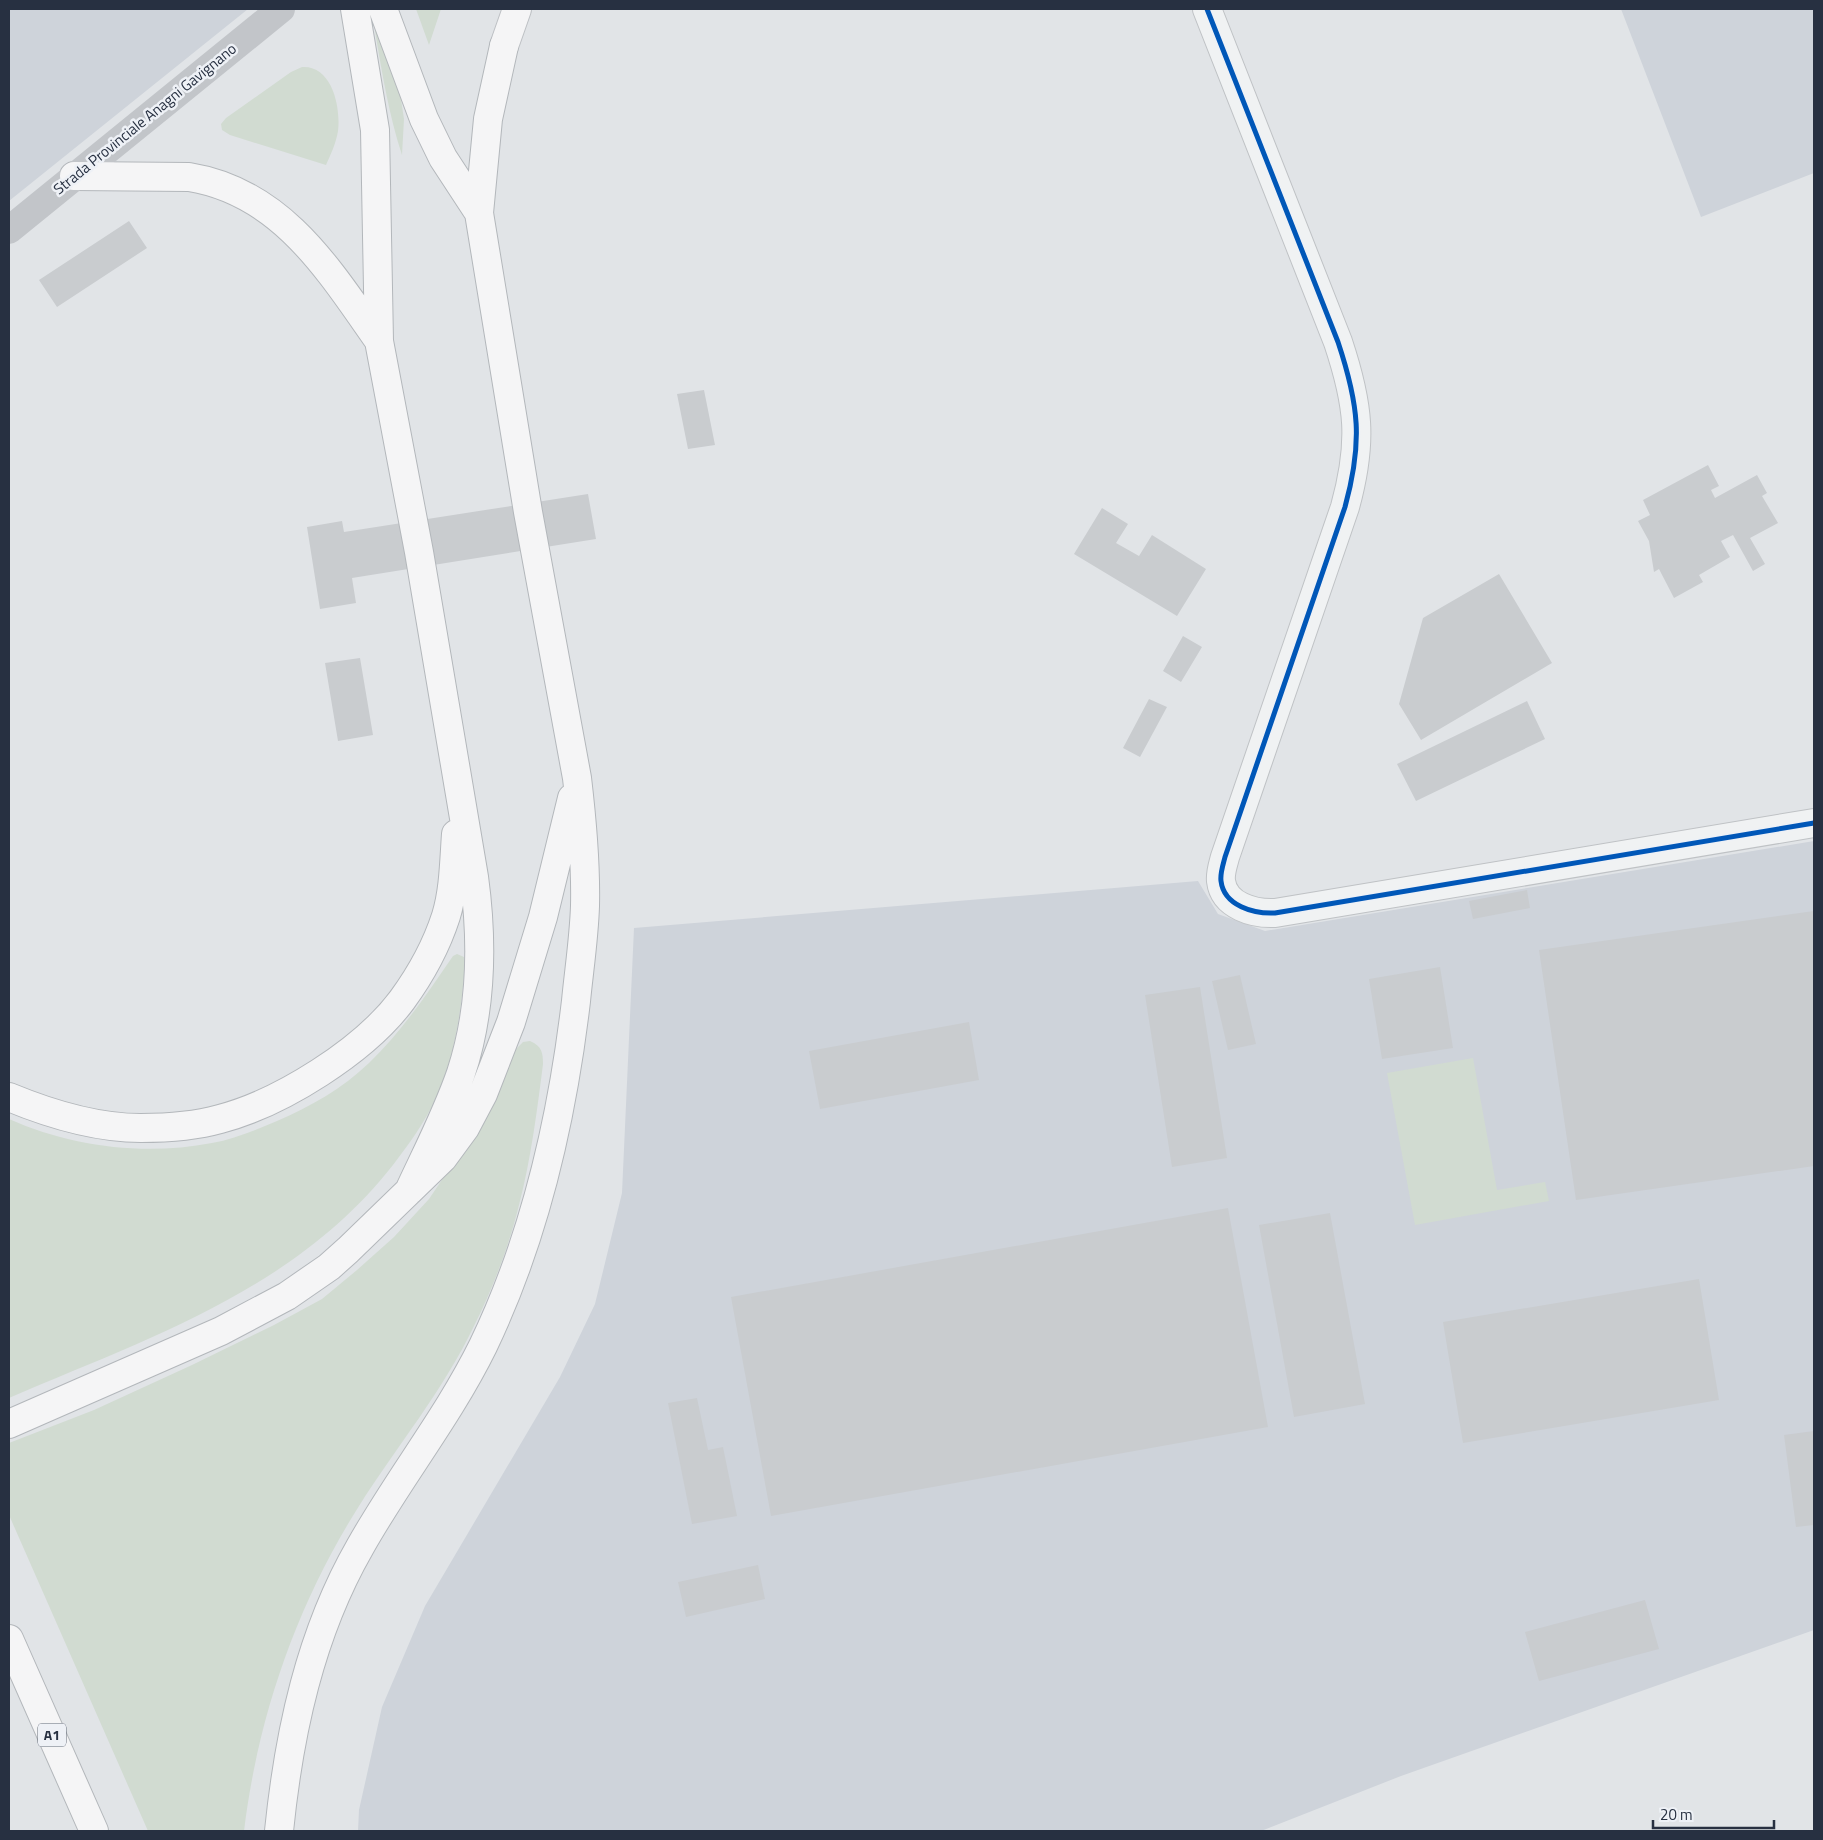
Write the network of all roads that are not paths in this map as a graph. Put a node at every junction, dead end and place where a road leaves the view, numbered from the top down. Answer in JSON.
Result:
{"nodes":[{"id":1,"x":281,"y":9,"type":"edge"},
{"id":2,"x":355,"y":9,"type":"edge"},
{"id":3,"x":382,"y":9,"type":"edge"},
{"id":4,"x":517,"y":9,"type":"edge"},
{"id":5,"x":1207,"y":9,"type":"edge"},
{"id":6,"x":74,"y":176,"type":"junction"},
{"id":7,"x":478,"y":213,"type":"junction"},
{"id":8,"x":9,"y":230,"type":"edge"},
{"id":9,"x":379,"y":341,"type":"junction"},
{"id":10,"x":577,"y":778,"type":"junction"},
{"id":11,"x":458,"y":787,"type":"junction"},
{"id":12,"x":1814,"y":823,"type":"edge"},
{"id":13,"x":9,"y":1097,"type":"edge"},
{"id":14,"x":409,"y":1191,"type":"junction"},
{"id":15,"x":9,"y":1424,"type":"edge"},
{"id":16,"x":9,"y":1639,"type":"edge"},
{"id":17,"x":94,"y":1831,"type":"edge"},
{"id":18,"x":279,"y":1831,"type":"edge"}],
"edges":[{"from":1,"to":6,"type":"main road","name":"Strada Provinciale Anagni Gavignano"},
{"from":2,"to":9,"type":"main road"},
{"from":3,"to":7,"type":"main road"},
{"from":4,"to":7,"type":"main road"},
{"from":5,"to":12,"type":"street"},
{"from":6,"to":8,"type":"main road","name":"Strada Provinciale Anagni Gavignano"},
{"from":6,"to":9,"type":"main road"},
{"from":7,"to":10,"type":"main road"},
{"from":9,"to":11,"type":"main road"},
{"from":10,"to":14,"type":"main road"},
{"from":10,"to":18,"type":"main road"},
{"from":11,"to":13,"type":"main road"},
{"from":11,"to":14,"type":"main road"},
{"from":14,"to":15,"type":"main road"},
{"from":16,"to":17,"type":"main road","number":"A1"}]}
